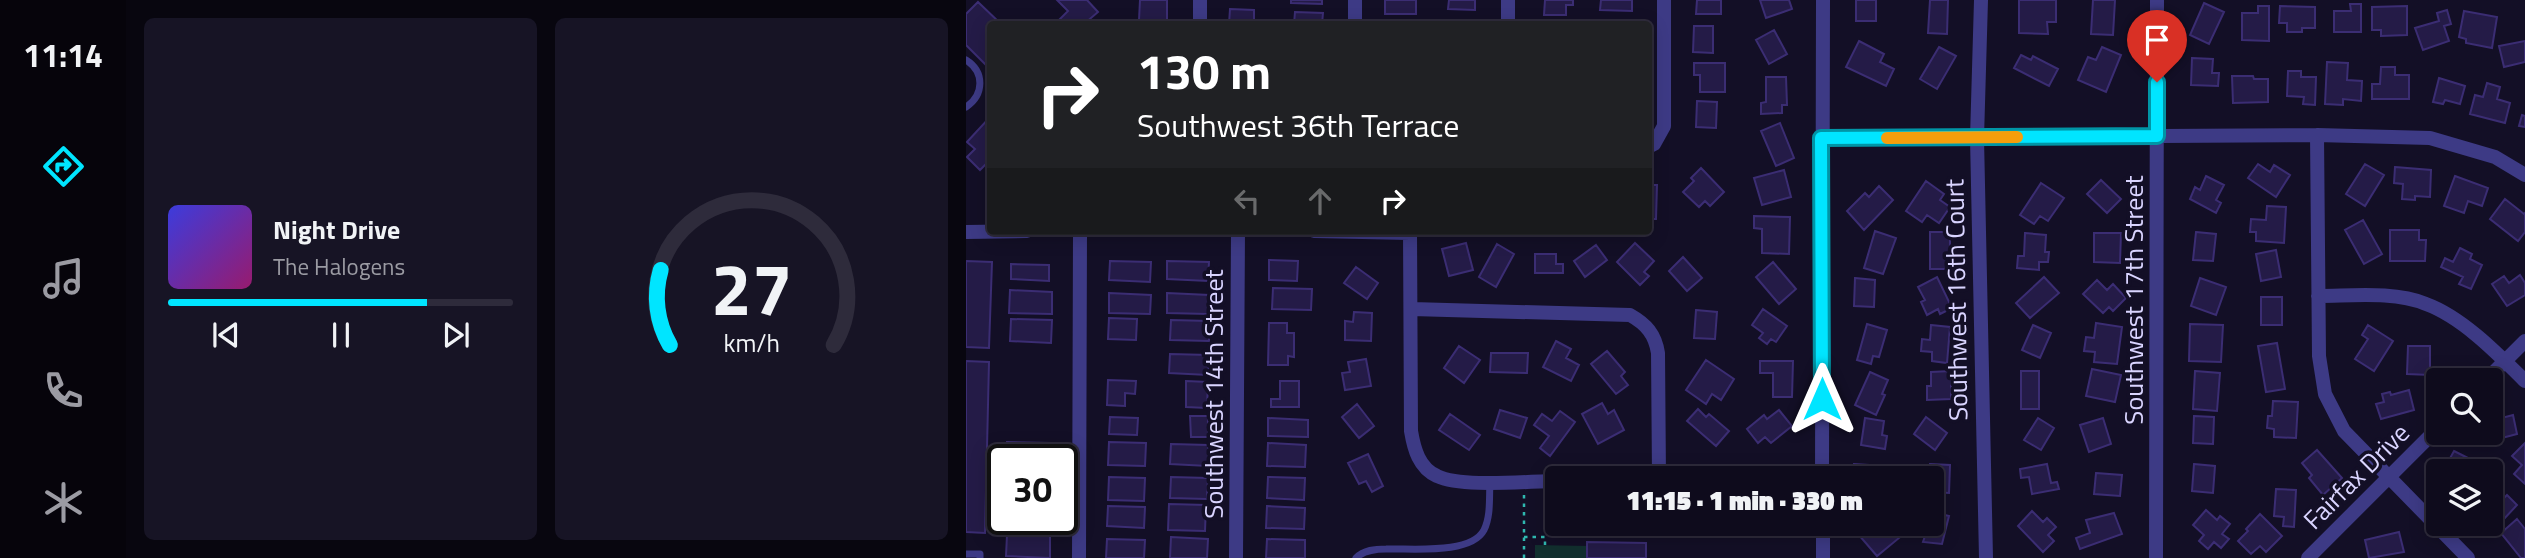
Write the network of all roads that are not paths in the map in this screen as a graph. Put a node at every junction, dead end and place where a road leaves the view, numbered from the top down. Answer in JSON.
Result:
{"nodes":[{"id":1,"x":1200,"y":0,"type":"edge"},
{"id":2,"x":1355,"y":0,"type":"edge"},
{"id":3,"x":1508,"y":0,"type":"edge"},
{"id":4,"x":1664,"y":0,"type":"edge"},
{"id":5,"x":1823,"y":0,"type":"edge"},
{"id":6,"x":1981,"y":0,"type":"edge"},
{"id":7,"x":2157,"y":0,"type":"edge"},
{"id":8,"x":1200,"y":21,"type":"edge"},
{"id":9,"x":1355,"y":21,"type":"edge"},
{"id":10,"x":1508,"y":21,"type":"edge"},
{"id":11,"x":966,"y":60,"type":"edge"},
{"id":12,"x":966,"y":107,"type":"edge"},
{"id":13,"x":2317,"y":135,"type":"junction"},
{"id":14,"x":2157,"y":136,"type":"junction"},
{"id":15,"x":1821,"y":138,"type":"junction"},
{"id":16,"x":1978,"y":138,"type":"junction"},
{"id":17,"x":1652,"y":144,"type":"edge"},
{"id":18,"x":2525,"y":175,"type":"edge"},
{"id":19,"x":966,"y":232,"type":"edge"},
{"id":20,"x":987,"y":232,"type":"edge"},
{"id":21,"x":1080,"y":235,"type":"edge"},
{"id":22,"x":1238,"y":235,"type":"edge"},
{"id":23,"x":1410,"y":235,"type":"edge"},
{"id":24,"x":2318,"y":296,"type":"junction"},
{"id":25,"x":1412,"y":309,"type":"junction"},
{"id":26,"x":2525,"y":341,"type":"edge"},
{"id":27,"x":2505,"y":360,"type":"junction"},
{"id":28,"x":2497,"y":368,"type":"edge"},
{"id":29,"x":2525,"y":381,"type":"edge"},
{"id":30,"x":2426,"y":440,"type":"edge"},
{"id":31,"x":1659,"y":466,"type":"edge"},
{"id":32,"x":1822,"y":466,"type":"edge"},
{"id":33,"x":2388,"y":478,"type":"junction"},
{"id":34,"x":1490,"y":481,"type":"junction"},
{"id":35,"x":1545,"y":481,"type":"edge"},
{"id":36,"x":1823,"y":536,"type":"edge"},
{"id":37,"x":966,"y":554,"type":"edge"},
{"id":38,"x":980,"y":558,"type":"edge"},
{"id":39,"x":1079,"y":558,"type":"edge"},
{"id":40,"x":1236,"y":558,"type":"edge"},
{"id":41,"x":1356,"y":558,"type":"edge"},
{"id":42,"x":1823,"y":558,"type":"edge"},
{"id":43,"x":1986,"y":558,"type":"edge"},
{"id":44,"x":2156,"y":558,"type":"edge"},
{"id":45,"x":2308,"y":558,"type":"edge"},
{"id":46,"x":2468,"y":558,"type":"edge"}],
"edges":[{"from":1,"to":8,"type":"street"},
{"from":2,"to":9,"type":"street"},
{"from":3,"to":10,"type":"street"},
{"from":4,"to":17,"type":"street"},
{"from":5,"to":15,"type":"street"},
{"from":6,"to":16,"type":"street","name":"Southwest 16th Court"},
{"from":7,"to":14,"type":"street","name":"Southwest 17th Street"},
{"from":11,"to":12,"type":"lane"},
{"from":13,"to":14,"type":"street"},
{"from":13,"to":18,"type":"street"},
{"from":13,"to":24,"type":"street"},
{"from":14,"to":16,"type":"street"},
{"from":14,"to":44,"type":"street","name":"Southwest 17th Street"},
{"from":15,"to":16,"type":"street"},
{"from":15,"to":32,"type":"street"},
{"from":16,"to":43,"type":"street","name":"Southwest 16th Court"},
{"from":19,"to":20,"type":"street"},
{"from":21,"to":39,"type":"street"},
{"from":22,"to":40,"type":"street","name":"Southwest 14th Street"},
{"from":23,"to":25,"type":"street"},
{"from":24,"to":27,"type":"street"},
{"from":24,"to":33,"type":"street"},
{"from":25,"to":31,"type":"street"},
{"from":25,"to":34,"type":"street"},
{"from":26,"to":27,"type":"street"},
{"from":27,"to":28,"type":"street"},
{"from":27,"to":29,"type":"street"},
{"from":30,"to":33,"type":"street","name":"Fairfax Drive"},
{"from":33,"to":45,"type":"street","name":"Fairfax Drive"},
{"from":33,"to":46,"type":"street"},
{"from":34,"to":35,"type":"street"},
{"from":34,"to":41,"type":"lane"},
{"from":36,"to":42,"type":"street"},
{"from":37,"to":38,"type":"lane"}]}
